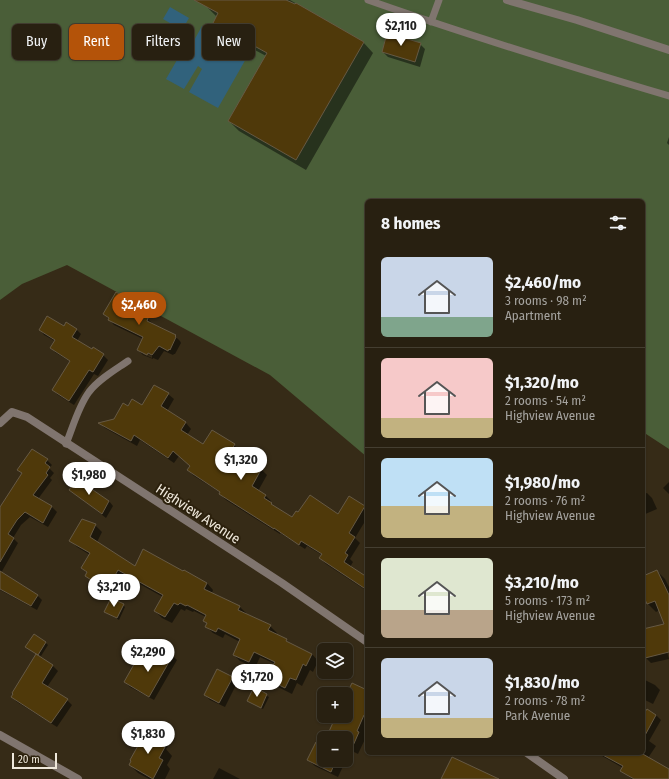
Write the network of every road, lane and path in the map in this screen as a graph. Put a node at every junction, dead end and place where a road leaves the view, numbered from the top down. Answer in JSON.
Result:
{"nodes":[{"id":1,"x":368,"y":0,"type":"edge"},
{"id":2,"x":438,"y":0,"type":"edge"},
{"id":3,"x":507,"y":0,"type":"edge"},
{"id":4,"x":430,"y":22,"type":"junction"},
{"id":5,"x":669,"y":50,"type":"edge"},
{"id":6,"x":669,"y":96,"type":"edge"},
{"id":7,"x":128,"y":361,"type":"dead end"},
{"id":8,"x":0,"y":423,"type":"edge"},
{"id":9,"x":66,"y":444,"type":"junction"},
{"id":10,"x":365,"y":641,"type":"edge"},
{"id":11,"x":0,"y":735,"type":"edge"},
{"id":12,"x":530,"y":755,"type":"edge"},
{"id":13,"x":78,"y":779,"type":"edge"},
{"id":14,"x":564,"y":779,"type":"edge"}],
"edges":[{"from":1,"to":4,"type":"lane"},
{"from":2,"to":4,"type":"lane"},
{"from":3,"to":5,"type":"street"},
{"from":4,"to":6,"type":"lane"},
{"from":7,"to":9,"type":"lane"},
{"from":8,"to":9,"type":"street","name":"Highview Avenue"},
{"from":9,"to":10,"type":"street","name":"Highview Avenue"},
{"from":11,"to":13,"type":"street"},
{"from":12,"to":14,"type":"street"}]}
